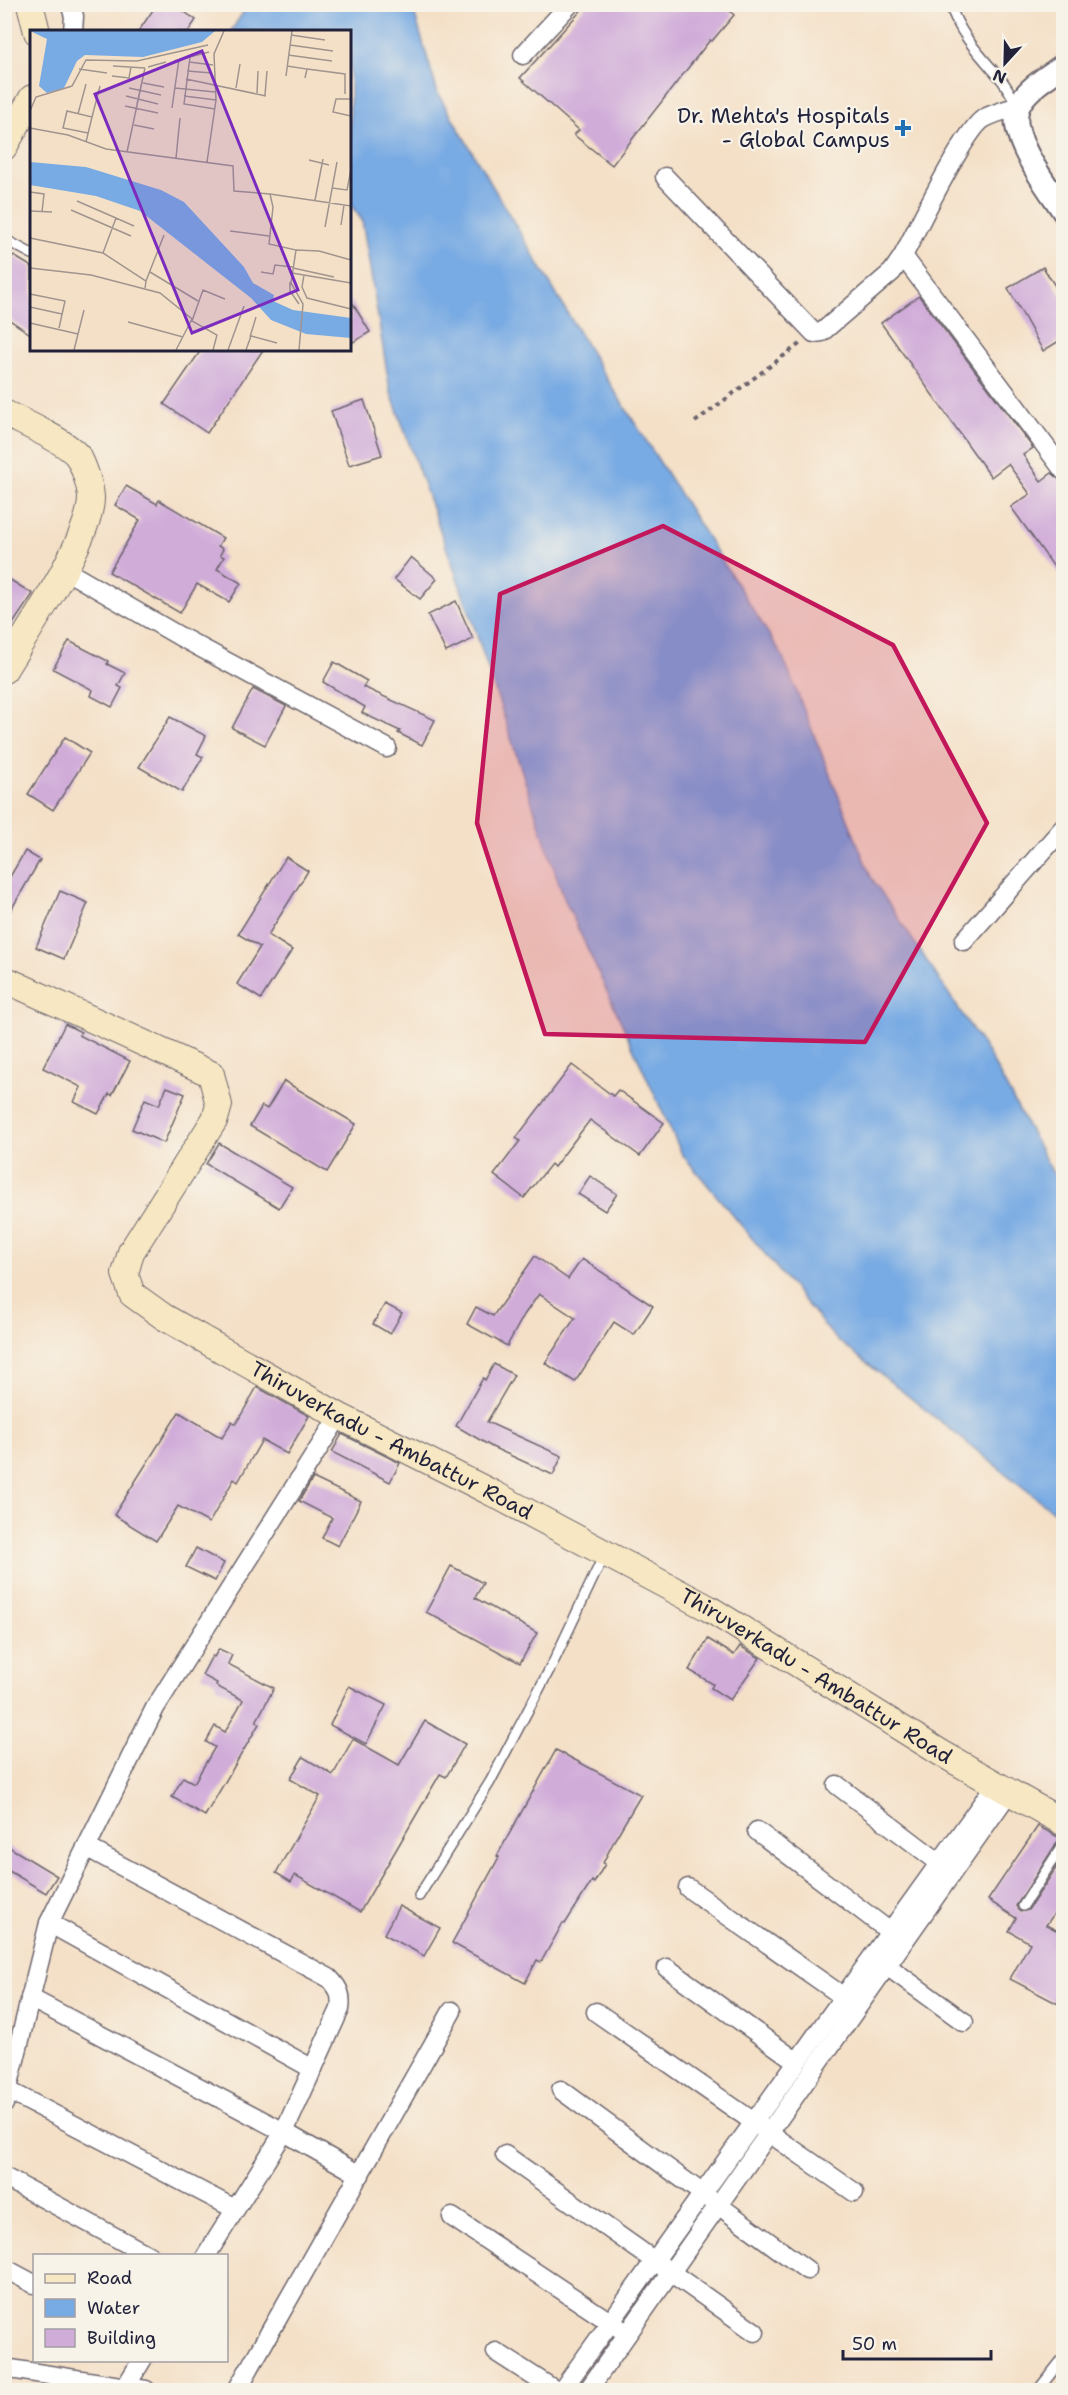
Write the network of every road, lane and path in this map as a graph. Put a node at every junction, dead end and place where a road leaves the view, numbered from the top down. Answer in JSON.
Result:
{"nodes":[{"id":1,"x":30,"y":4,"type":"edge"},
{"id":2,"x":70,"y":4,"type":"edge"},
{"id":3,"x":570,"y":4,"type":"edge"},
{"id":4,"x":950,"y":4,"type":"edge"},
{"id":5,"x":36,"y":30,"type":"edge"},
{"id":6,"x":73,"y":30,"type":"edge"},
{"id":7,"x":523,"y":55,"type":"dead end"},
{"id":8,"x":1064,"y":65,"type":"edge"},
{"id":9,"x":1018,"y":106,"type":"junction"},
{"id":10,"x":28,"y":108,"type":"edge"},
{"id":11,"x":4,"y":147,"type":"edge"},
{"id":12,"x":665,"y":177,"type":"dead end"},
{"id":13,"x":1064,"y":212,"type":"edge"},
{"id":14,"x":4,"y":239,"type":"edge"},
{"id":15,"x":30,"y":253,"type":"edge"},
{"id":16,"x":903,"y":256,"type":"junction"},
{"id":17,"x":814,"y":333,"type":"junction"},
{"id":18,"x":4,"y":413,"type":"edge"},
{"id":19,"x":695,"y":422,"type":"dead end"},
{"id":20,"x":1064,"y":471,"type":"edge"},
{"id":21,"x":63,"y":569,"type":"junction"},
{"id":22,"x":4,"y":670,"type":"edge"},
{"id":23,"x":387,"y":748,"type":"dead end"},
{"id":24,"x":1064,"y":827,"type":"edge"},
{"id":25,"x":964,"y":941,"type":"dead end"},
{"id":26,"x":4,"y":979,"type":"edge"},
{"id":27,"x":339,"y":1416,"type":"junction"},
{"id":28,"x":604,"y":1553,"type":"junction"},
{"id":29,"x":837,"y":1785,"type":"dead end"},
{"id":30,"x":1002,"y":1788,"type":"junction"},
{"id":31,"x":1064,"y":1823,"type":"edge"},
{"id":32,"x":757,"y":1831,"type":"dead end"},
{"id":33,"x":1064,"y":1843,"type":"edge"},
{"id":34,"x":86,"y":1847,"type":"junction"},
{"id":35,"x":946,"y":1868,"type":"junction"},
{"id":36,"x":688,"y":1887,"type":"dead end"},
{"id":37,"x":419,"y":1896,"type":"dead end"},
{"id":38,"x":1023,"y":1906,"type":"dead end"},
{"id":39,"x":49,"y":1923,"type":"junction"},
{"id":40,"x":889,"y":1931,"type":"junction"},
{"id":41,"x":886,"y":1966,"type":"junction"},
{"id":42,"x":668,"y":1968,"type":"dead end"},
{"id":43,"x":843,"y":1996,"type":"junction"},
{"id":44,"x":30,"y":1998,"type":"junction"},
{"id":45,"x":858,"y":2007,"type":"junction"},
{"id":46,"x":452,"y":2011,"type":"dead end"},
{"id":47,"x":597,"y":2012,"type":"dead end"},
{"id":48,"x":964,"y":2022,"type":"dead end"},
{"id":49,"x":796,"y":2061,"type":"junction"},
{"id":50,"x":313,"y":2069,"type":"junction"},
{"id":51,"x":561,"y":2090,"type":"dead end"},
{"id":52,"x":6,"y":2094,"type":"edge"},
{"id":53,"x":754,"y":2120,"type":"junction"},
{"id":54,"x":284,"y":2132,"type":"junction"},
{"id":55,"x":770,"y":2132,"type":"junction"},
{"id":56,"x":505,"y":2155,"type":"dead end"},
{"id":57,"x":360,"y":2175,"type":"junction"},
{"id":58,"x":4,"y":2177,"type":"edge"},
{"id":59,"x":854,"y":2192,"type":"dead end"},
{"id":60,"x":702,"y":2193,"type":"junction"},
{"id":61,"x":718,"y":2205,"type":"junction"},
{"id":62,"x":235,"y":2209,"type":"junction"},
{"id":63,"x":452,"y":2217,"type":"dead end"},
{"id":64,"x":146,"y":2254,"type":"edge"},
{"id":65,"x":207,"y":2254,"type":"edge"},
{"id":66,"x":654,"y":2261,"type":"junction"},
{"id":67,"x":4,"y":2268,"type":"edge"},
{"id":68,"x":807,"y":2270,"type":"dead end"},
{"id":69,"x":671,"y":2272,"type":"junction"},
{"id":70,"x":33,"y":2283,"type":"edge"},
{"id":71,"x":610,"y":2322,"type":"junction"},
{"id":72,"x":755,"y":2332,"type":"dead end"},
{"id":73,"x":627,"y":2334,"type":"junction"},
{"id":74,"x":496,"y":2352,"type":"dead end"},
{"id":75,"x":1064,"y":2357,"type":"edge"},
{"id":76,"x":141,"y":2362,"type":"edge"},
{"id":77,"x":4,"y":2368,"type":"edge"},
{"id":78,"x":126,"y":2386,"type":"junction"},
{"id":79,"x":146,"y":2391,"type":"edge"},
{"id":80,"x":237,"y":2391,"type":"edge"},
{"id":81,"x":555,"y":2391,"type":"edge"},
{"id":82,"x":562,"y":2391,"type":"edge"},
{"id":83,"x":588,"y":2391,"type":"edge"},
{"id":84,"x":1038,"y":2391,"type":"edge"}],
"edges":[{"from":1,"to":5,"type":"main road"},
{"from":2,"to":6,"type":"street"},
{"from":3,"to":7,"type":"street"},
{"from":4,"to":9,"type":"lane"},
{"from":8,"to":9,"type":"street"},
{"from":9,"to":13,"type":"street"},
{"from":9,"to":16,"type":"street"},
{"from":10,"to":11,"type":"main road"},
{"from":12,"to":17,"type":"street"},
{"from":14,"to":15,"type":"lane"},
{"from":16,"to":17,"type":"street"},
{"from":16,"to":20,"type":"street"},
{"from":17,"to":19,"type":"path"},
{"from":18,"to":21,"type":"main road"},
{"from":21,"to":22,"type":"main road"},
{"from":21,"to":23,"type":"street"},
{"from":24,"to":25,"type":"street"},
{"from":26,"to":27,"type":"main road","name":"Thiruverkadu - Ambattur Road"},
{"from":27,"to":28,"type":"main road","name":"Thiruverkadu - Ambattur Road"},
{"from":27,"to":34,"type":"street"},
{"from":28,"to":30,"type":"main road","name":"Thiruverkadu - Ambattur Road"},
{"from":28,"to":37,"type":"lane"},
{"from":29,"to":35,"type":"street"},
{"from":30,"to":31,"type":"main road","name":"Thiruverkadu - Ambattur Road"},
{"from":30,"to":35,"type":"street"},
{"from":32,"to":40,"type":"street"},
{"from":33,"to":38,"type":"lane"},
{"from":34,"to":39,"type":"street"},
{"from":34,"to":50,"type":"street"},
{"from":35,"to":40,"type":"street"},
{"from":35,"to":41,"type":"street"},
{"from":36,"to":43,"type":"street"},
{"from":39,"to":44,"type":"street"},
{"from":39,"to":50,"type":"street"},
{"from":40,"to":43,"type":"street"},
{"from":41,"to":45,"type":"street"},
{"from":41,"to":48,"type":"street"},
{"from":42,"to":49,"type":"street"},
{"from":43,"to":45,"type":"street"},
{"from":43,"to":49,"type":"street"},
{"from":44,"to":52,"type":"street"},
{"from":44,"to":54,"type":"street"},
{"from":45,"to":55,"type":"street"},
{"from":46,"to":57,"type":"street"},
{"from":47,"to":53,"type":"street"},
{"from":49,"to":53,"type":"street"},
{"from":50,"to":54,"type":"street"},
{"from":51,"to":60,"type":"street"},
{"from":52,"to":62,"type":"street"},
{"from":53,"to":55,"type":"street"},
{"from":53,"to":60,"type":"street"},
{"from":54,"to":57,"type":"street"},
{"from":54,"to":62,"type":"street"},
{"from":55,"to":59,"type":"street"},
{"from":55,"to":61,"type":"street"},
{"from":56,"to":66,"type":"street"},
{"from":57,"to":80,"type":"street"},
{"from":58,"to":64,"type":"street"},
{"from":60,"to":61,"type":"street"},
{"from":60,"to":66,"type":"street"},
{"from":61,"to":68,"type":"street"},
{"from":61,"to":69,"type":"street"},
{"from":62,"to":65,"type":"street"},
{"from":63,"to":71,"type":"street"},
{"from":66,"to":69,"type":"street"},
{"from":66,"to":71,"type":"street"},
{"from":67,"to":70,"type":"street"},
{"from":69,"to":72,"type":"street"},
{"from":69,"to":73,"type":"street"},
{"from":71,"to":73,"type":"street"},
{"from":71,"to":82,"type":"street"},
{"from":73,"to":83,"type":"street"},
{"from":74,"to":81,"type":"street"},
{"from":75,"to":84,"type":"lane"},
{"from":76,"to":78,"type":"street"},
{"from":77,"to":78,"type":"street"},
{"from":78,"to":79,"type":"street"}]}
